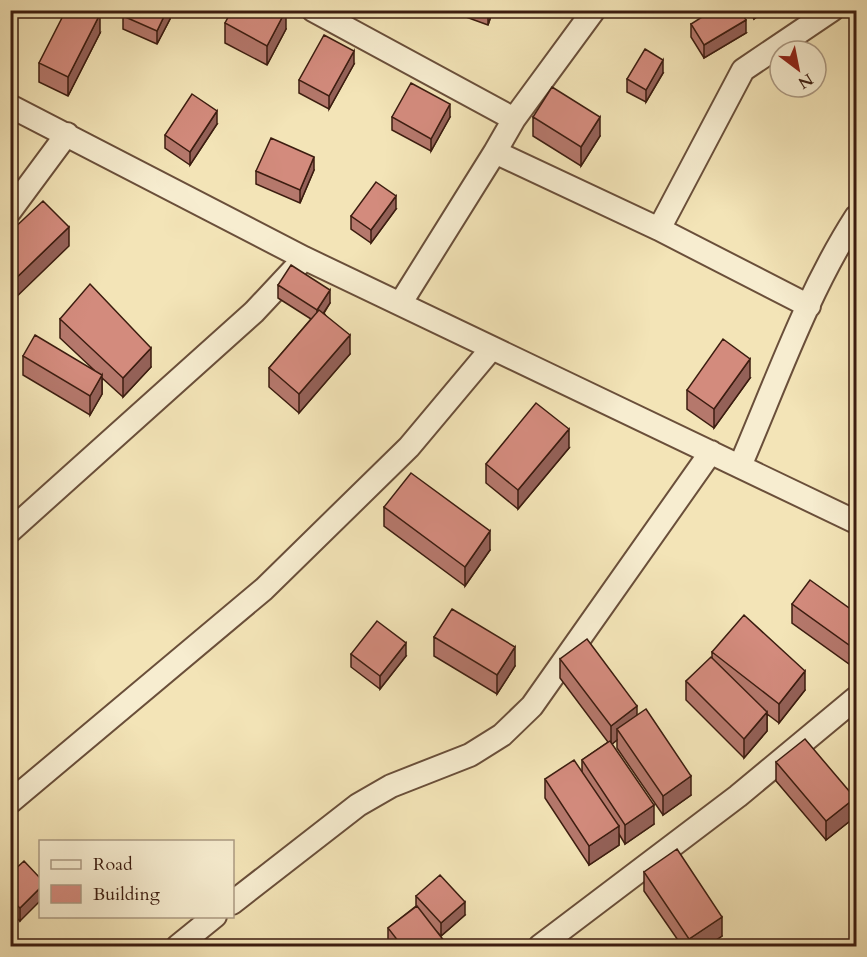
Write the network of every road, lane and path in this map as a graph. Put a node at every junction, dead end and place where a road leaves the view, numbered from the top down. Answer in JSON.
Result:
{"nodes":[{"id":1,"x":313,"y":10,"type":"edge"},
{"id":2,"x":832,"y":10,"type":"edge"},
{"id":3,"x":587,"y":12,"type":"edge"},
{"id":4,"x":10,"y":105,"type":"edge"},
{"id":5,"x":514,"y":119,"type":"junction"},
{"id":6,"x":67,"y":134,"type":"junction"},
{"id":7,"x":495,"y":152,"type":"junction"},
{"id":8,"x":10,"y":211,"type":"edge"},
{"id":9,"x":856,"y":217,"type":"edge"},
{"id":10,"x":659,"y":229,"type":"junction"},
{"id":11,"x":304,"y":258,"type":"junction"},
{"id":12,"x":400,"y":304,"type":"junction"},
{"id":13,"x":809,"y":306,"type":"junction"},
{"id":14,"x":492,"y":348,"type":"junction"},
{"id":15,"x":711,"y":452,"type":"junction"},
{"id":16,"x":740,"y":466,"type":"junction"},
{"id":17,"x":856,"y":522,"type":"edge"},
{"id":18,"x":10,"y":531,"type":"edge"},
{"id":19,"x":856,"y":698,"type":"edge"},
{"id":20,"x":10,"y":802,"type":"edge"},
{"id":21,"x":234,"y":901,"type":"edge"},
{"id":22,"x":213,"y":918,"type":"edge"},
{"id":23,"x":178,"y":946,"type":"edge"},
{"id":24,"x":540,"y":946,"type":"edge"}],
"edges":[{"from":1,"to":5,"type":"street"},
{"from":2,"to":10,"type":"street"},
{"from":3,"to":5,"type":"street"},
{"from":4,"to":6,"type":"street"},
{"from":5,"to":7,"type":"street"},
{"from":6,"to":8,"type":"street"},
{"from":6,"to":11,"type":"street"},
{"from":7,"to":10,"type":"street"},
{"from":7,"to":12,"type":"street"},
{"from":9,"to":13,"type":"street"},
{"from":10,"to":13,"type":"street"},
{"from":11,"to":12,"type":"street"},
{"from":11,"to":18,"type":"street"},
{"from":12,"to":14,"type":"street"},
{"from":13,"to":16,"type":"street"},
{"from":14,"to":15,"type":"street"},
{"from":14,"to":20,"type":"street"},
{"from":15,"to":16,"type":"street"},
{"from":15,"to":21,"type":"street"},
{"from":16,"to":17,"type":"street"},
{"from":19,"to":24,"type":"street"},
{"from":22,"to":23,"type":"street"}]}
